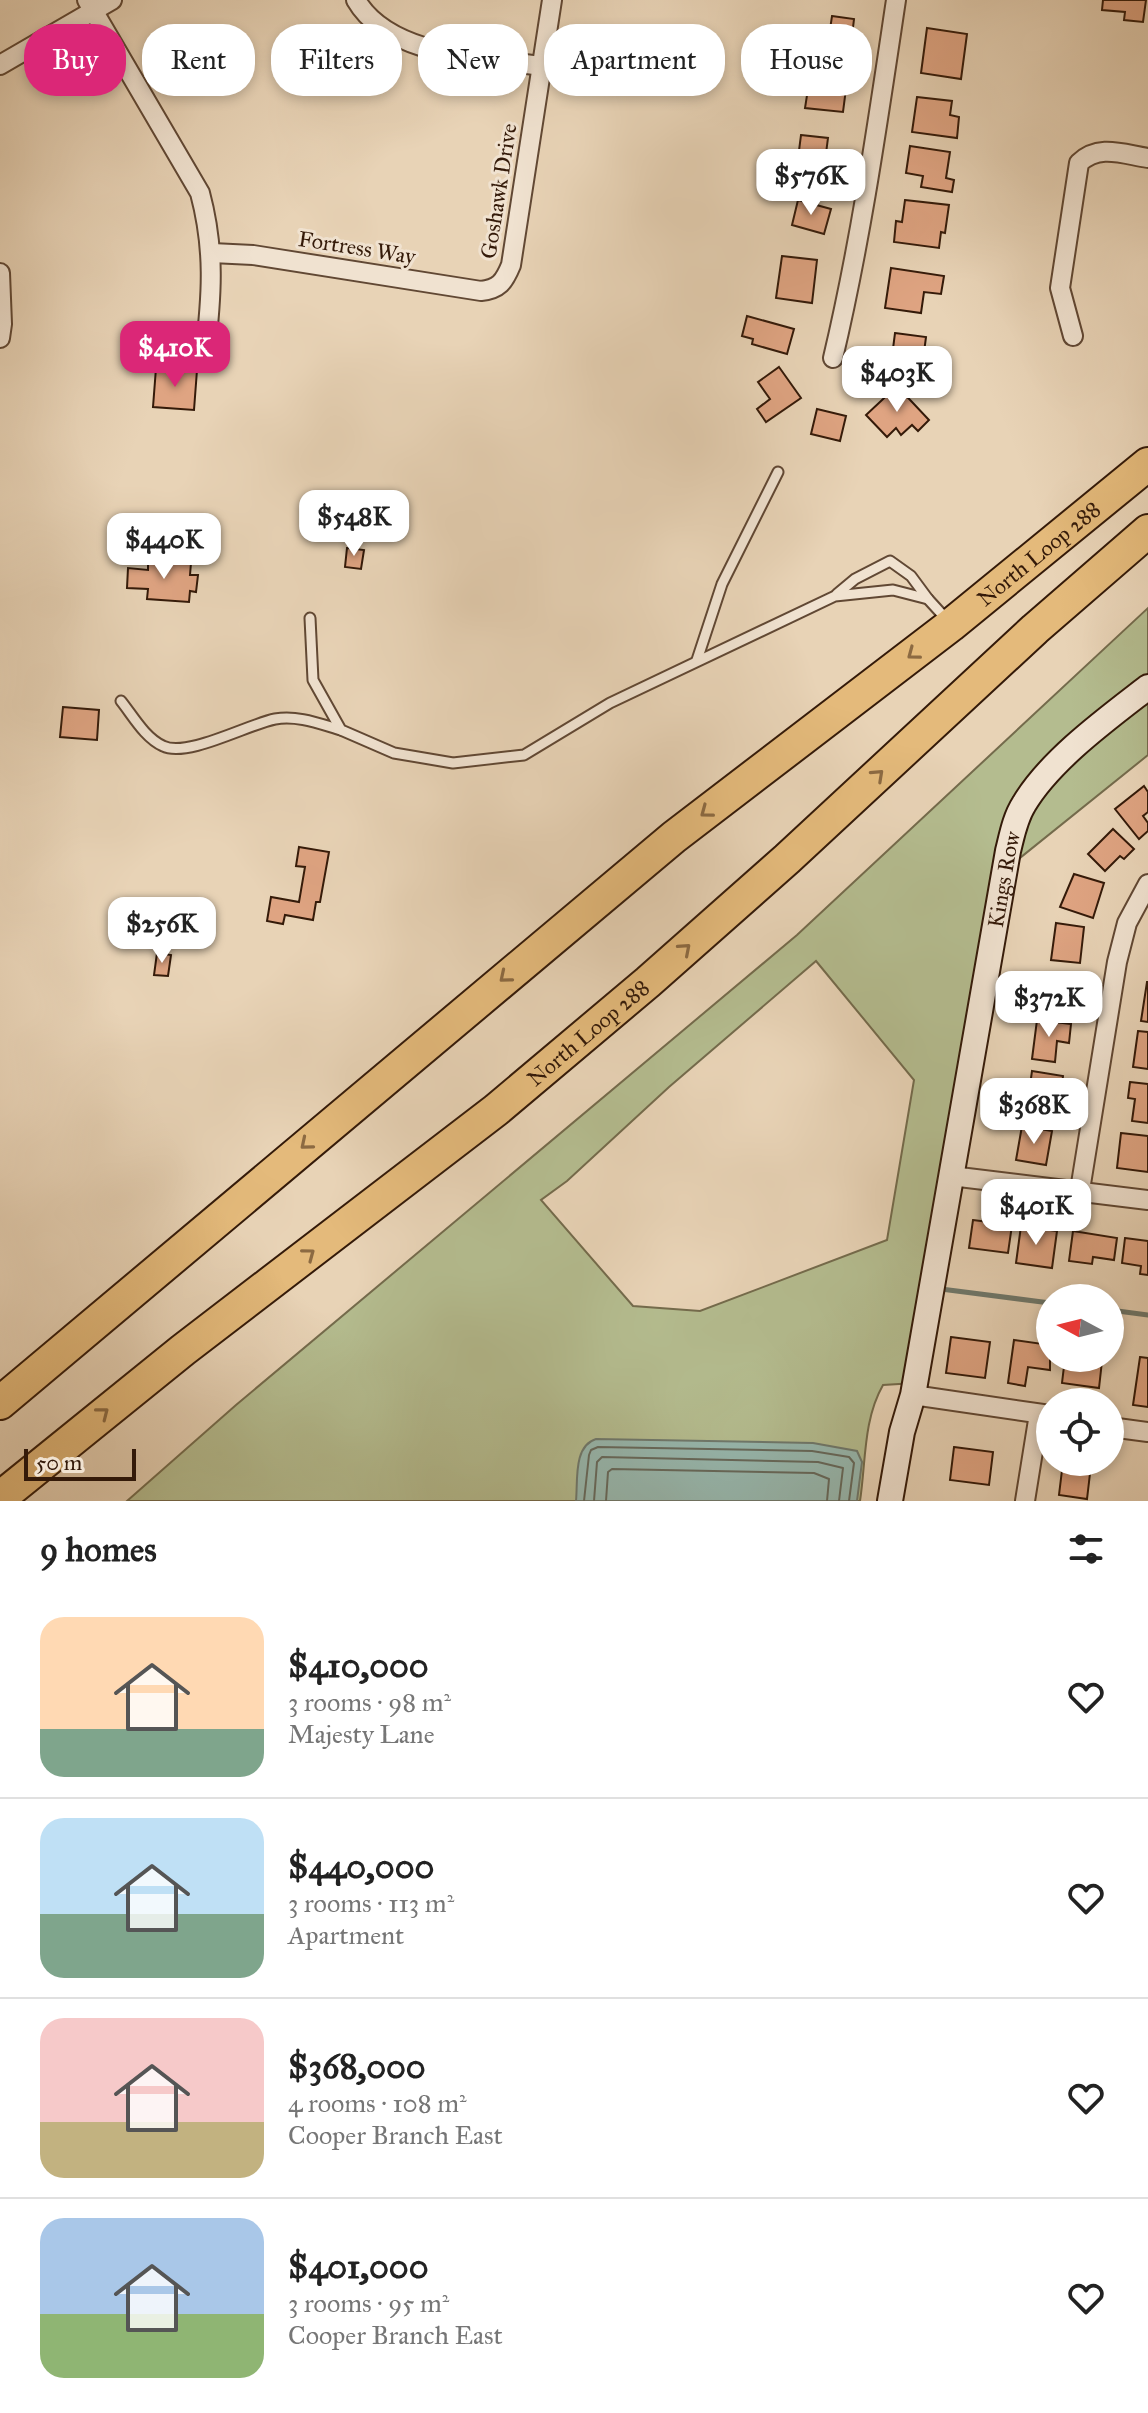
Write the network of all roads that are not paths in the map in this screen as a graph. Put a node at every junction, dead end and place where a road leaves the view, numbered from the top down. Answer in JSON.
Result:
{"nodes":[{"id":1,"x":112,"y":0,"type":"edge"},
{"id":2,"x":356,"y":0,"type":"edge"},
{"id":3,"x":552,"y":0,"type":"edge"},
{"id":4,"x":896,"y":0,"type":"edge"},
{"id":5,"x":90,"y":6,"type":"edge"},
{"id":6,"x":0,"y":65,"type":"edge"},
{"id":7,"x":542,"y":66,"type":"junction"},
{"id":8,"x":1148,"y":158,"type":"edge"},
{"id":9,"x":212,"y":253,"type":"junction"},
{"id":10,"x":0,"y":273,"type":"edge"},
{"id":11,"x":495,"y":290,"type":"joint"},
{"id":12,"x":1073,"y":336,"type":"dead end"},
{"id":13,"x":0,"y":338,"type":"edge"},
{"id":14,"x":205,"y":353,"type":"dead end"},
{"id":15,"x":833,"y":358,"type":"dead end"},
{"id":16,"x":1148,"y":464,"type":"edge"},
{"id":17,"x":778,"y":472,"type":"dead end"},
{"id":18,"x":1148,"y":531,"type":"edge"},
{"id":19,"x":835,"y":596,"type":"junction"},
{"id":20,"x":928,"y":599,"type":"junction"},
{"id":21,"x":310,"y":618,"type":"dead end"},
{"id":22,"x":951,"y":625,"type":"junction"},
{"id":23,"x":697,"y":660,"type":"junction"},
{"id":24,"x":1148,"y":687,"type":"edge"},
{"id":25,"x":121,"y":701,"type":"dead end"},
{"id":26,"x":341,"y":730,"type":"junction"},
{"id":27,"x":1148,"y":884,"type":"edge"},
{"id":28,"x":951,"y":1176,"type":"junction"},
{"id":29,"x":1080,"y":1190,"type":"junction"},
{"id":30,"x":1148,"y":1200,"type":"edge"},
{"id":31,"x":913,"y":1395,"type":"junction"},
{"id":32,"x":0,"y":1403,"type":"edge"},
{"id":33,"x":1036,"y":1414,"type":"edge"},
{"id":34,"x":1124,"y":1429,"type":"edge"},
{"id":35,"x":1148,"y":1432,"type":"edge"},
{"id":36,"x":1036,"y":1454,"type":"edge"},
{"id":37,"x":0,"y":1498,"type":"edge"},
{"id":38,"x":890,"y":1501,"type":"edge"},
{"id":39,"x":1025,"y":1501,"type":"edge"}],
"edges":[{"from":1,"to":5,"type":"street"},
{"from":2,"to":7,"type":"street"},
{"from":3,"to":7,"type":"street","name":"Goshawk Drive"},
{"from":4,"to":15,"type":"street"},
{"from":5,"to":6,"type":"street"},
{"from":5,"to":9,"type":"street"},
{"from":7,"to":11,"type":"street","name":"Goshawk Drive"},
{"from":8,"to":12,"type":"street"},
{"from":9,"to":11,"type":"street","name":"Fortress Way"},
{"from":9,"to":14,"type":"street"},
{"from":10,"to":13,"type":"street"},
{"from":16,"to":22,"type":"highway","name":"North Loop 288"},
{"from":17,"to":23,"type":"lane"},
{"from":37,"to":18,"type":"highway","name":"North Loop 288","one_way":true},
{"from":19,"to":20,"type":"lane"},
{"from":19,"to":20,"type":"lane"},
{"from":19,"to":23,"type":"lane"},
{"from":20,"to":22,"type":"lane"},
{"from":21,"to":26,"type":"lane"},
{"from":22,"to":32,"type":"highway","name":"North Loop 288","one_way":true},
{"from":23,"to":26,"type":"lane"},
{"from":24,"to":28,"type":"street","name":"Kings Row"},
{"from":25,"to":26,"type":"lane"},
{"from":27,"to":29,"type":"street"},
{"from":28,"to":29,"type":"street"},
{"from":28,"to":31,"type":"street","name":"Kings Row"},
{"from":29,"to":30,"type":"street"},
{"from":31,"to":33,"type":"street"},
{"from":31,"to":38,"type":"street","name":"Kings Row"},
{"from":34,"to":35,"type":"street"},
{"from":36,"to":39,"type":"street"}]}
